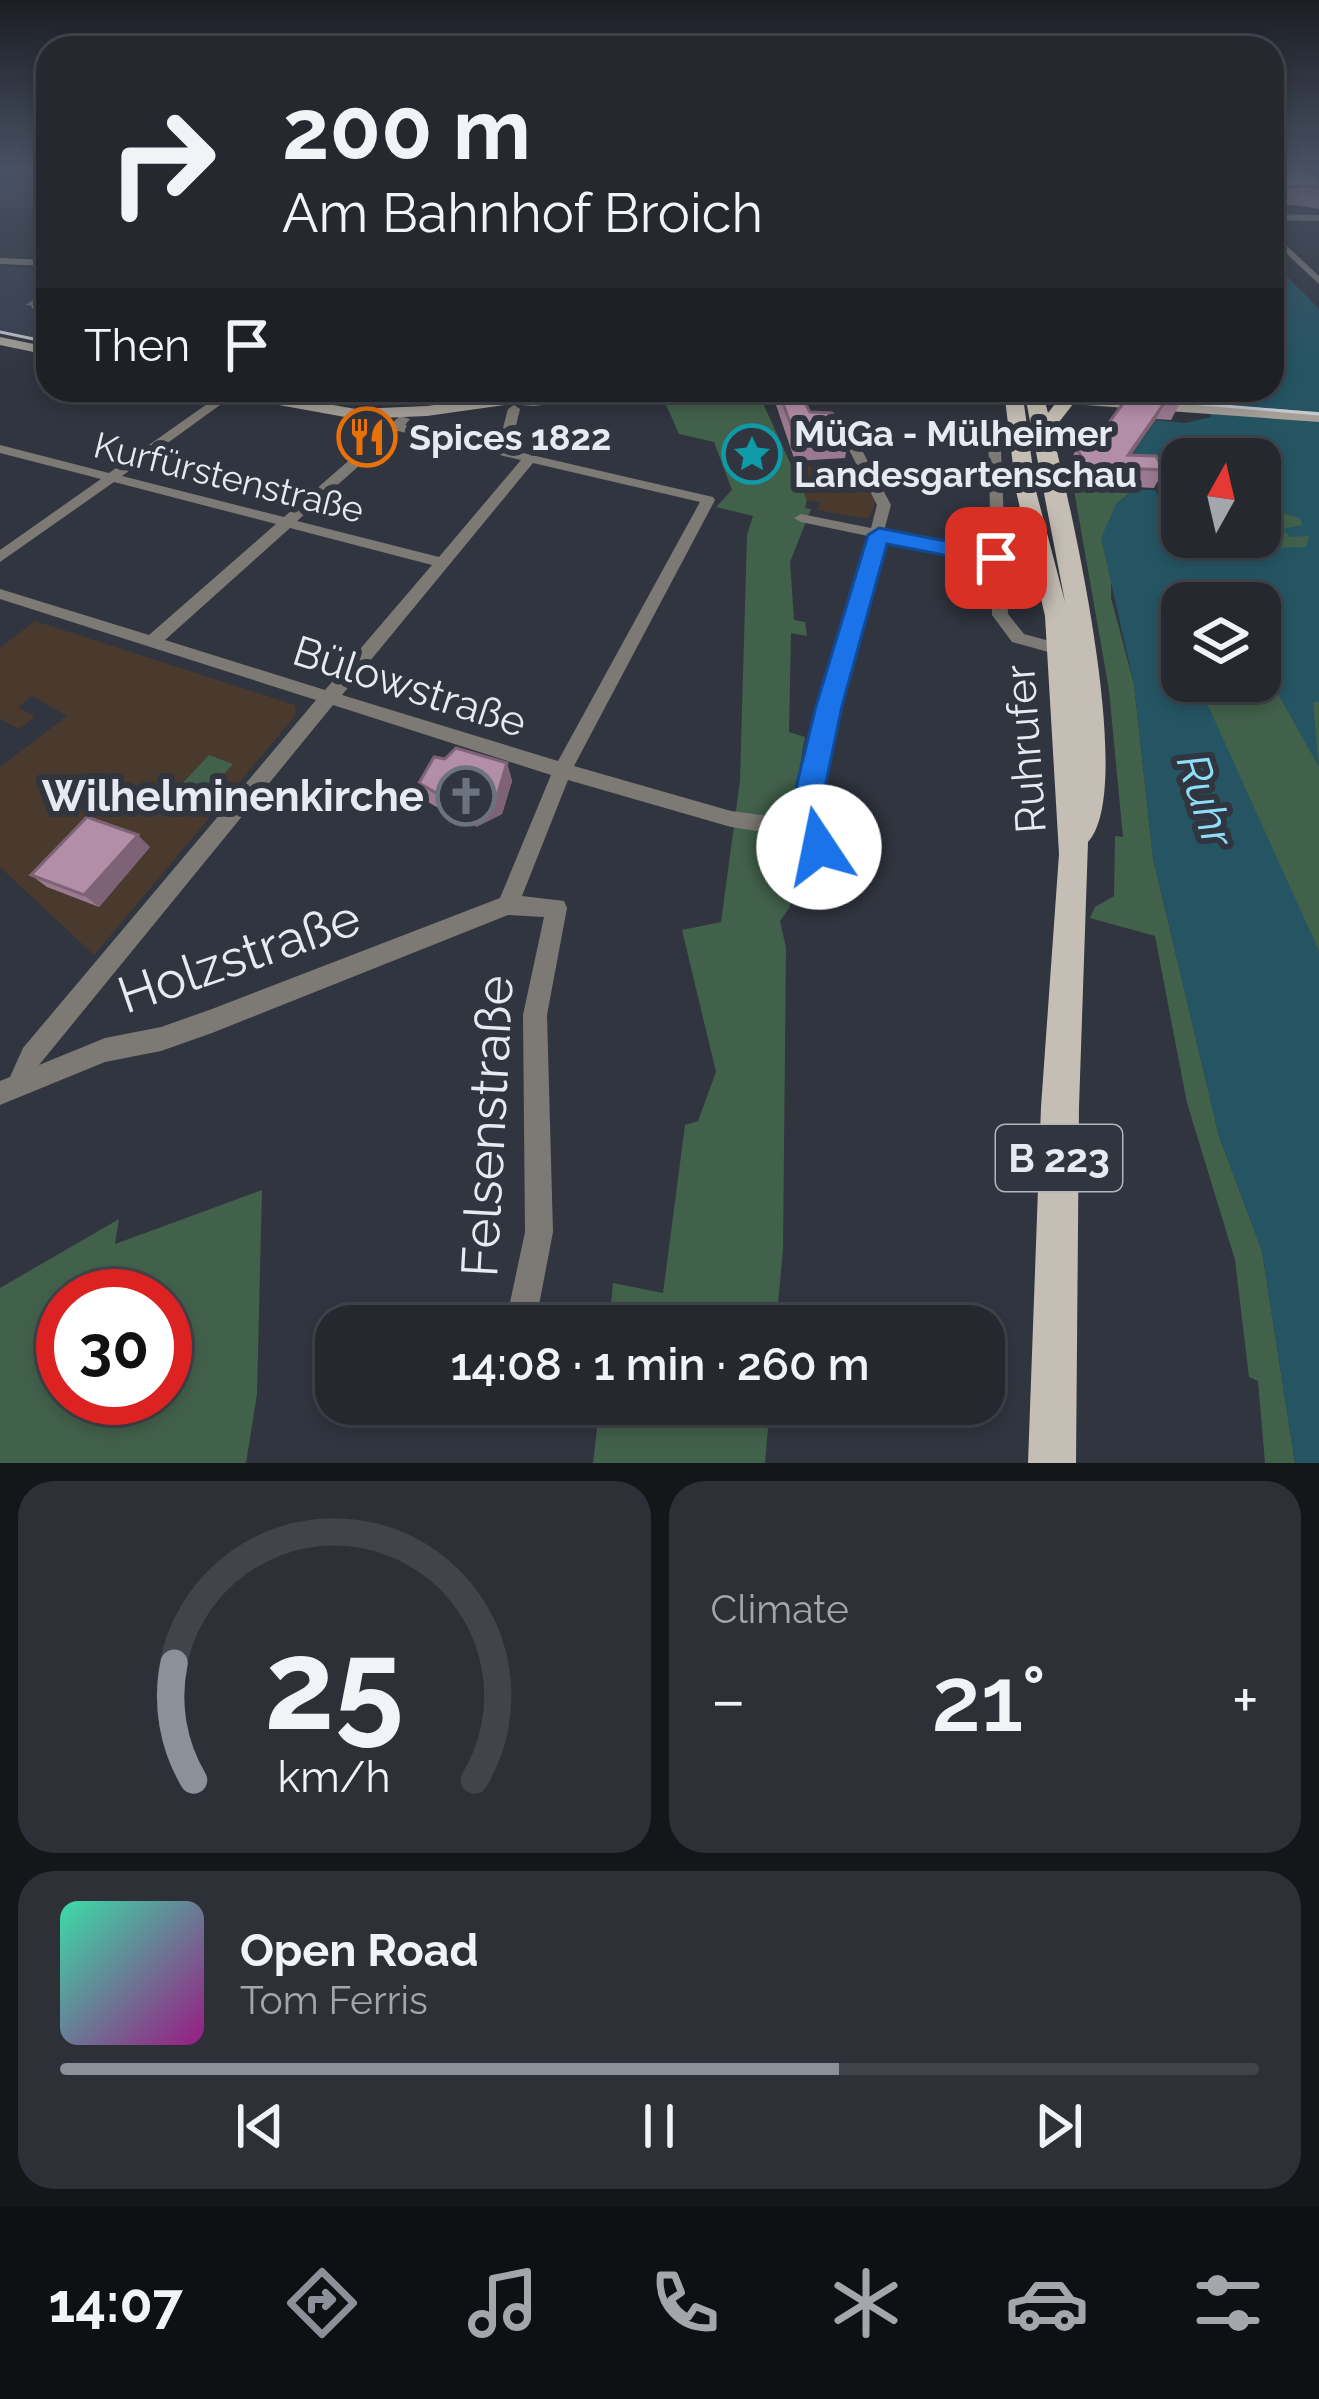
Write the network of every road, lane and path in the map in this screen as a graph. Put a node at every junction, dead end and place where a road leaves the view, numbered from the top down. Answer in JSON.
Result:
{"nodes":[{"id":1,"x":1284,"y":244,"type":"edge"},
{"id":2,"x":0,"y":261,"type":"edge"},
{"id":3,"x":36,"y":262,"type":"edge"},
{"id":4,"x":1319,"y":281,"type":"edge"},
{"id":5,"x":0,"y":341,"type":"edge"},
{"id":6,"x":36,"y":348,"type":"edge"},
{"id":7,"x":213,"y":402,"type":"edge"},
{"id":8,"x":280,"y":402,"type":"edge"},
{"id":9,"x":1024,"y":402,"type":"edge"},
{"id":10,"x":1029,"y":402,"type":"edge"},
{"id":11,"x":1066,"y":402,"type":"edge"},
{"id":12,"x":1163,"y":402,"type":"edge"},
{"id":13,"x":1189,"y":402,"type":"edge"},
{"id":14,"x":505,"y":403,"type":"edge"},
{"id":15,"x":1195,"y":403,"type":"junction"},
{"id":16,"x":323,"y":411,"type":"junction"},
{"id":17,"x":1319,"y":414,"type":"edge"},
{"id":18,"x":988,"y":418,"type":"dead end"},
{"id":19,"x":402,"y":420,"type":"junction"},
{"id":20,"x":841,"y":422,"type":"edge"},
{"id":21,"x":1043,"y":430,"type":"junction"},
{"id":22,"x":0,"y":449,"type":"edge"},
{"id":23,"x":503,"y":453,"type":"junction"},
{"id":24,"x":529,"y":459,"type":"junction"},
{"id":25,"x":108,"y":477,"type":"junction"},
{"id":26,"x":801,"y":518,"type":"dead end"},
{"id":27,"x":287,"y":524,"type":"junction"},
{"id":28,"x":879,"y":535,"type":"junction"},
{"id":29,"x":0,"y":557,"type":"edge"},
{"id":30,"x":996,"y":558,"type":"junction"},
{"id":31,"x":444,"y":562,"type":"junction"},
{"id":32,"x":0,"y":594,"type":"edge"},
{"id":33,"x":152,"y":642,"type":"junction"},
{"id":34,"x":1072,"y":652,"type":"junction"},
{"id":35,"x":327,"y":697,"type":"junction"},
{"id":36,"x":563,"y":769,"type":"junction"},
{"id":37,"x":800,"y":829,"type":"junction"},
{"id":38,"x":868,"y":854,"type":"dead end"},
{"id":39,"x":508,"y":905,"type":"junction"},
{"id":40,"x":9,"y":1088,"type":"edge"},
{"id":41,"x":524,"y":1305,"type":"edge"},
{"id":42,"x":1052,"y":1463,"type":"edge"}],
"edges":[{"from":1,"to":4,"type":"street"},
{"from":2,"to":3,"type":"street"},
{"from":5,"to":6,"type":"main road"},
{"from":7,"to":25,"type":"street"},
{"from":8,"to":16,"type":"main road"},
{"from":9,"to":34,"type":"main road","name":"Ruhrufer","number":"B 223"},
{"from":10,"to":21,"type":"main road","name":"Ruhrufer","number":"B 223"},
{"from":11,"to":21,"type":"main road"},
{"from":12,"to":15,"type":"main road"},
{"from":13,"to":15,"type":"main road"},
{"from":14,"to":19,"type":"main road"},
{"from":14,"to":23,"type":"street"},
{"from":15,"to":17,"type":"main road"},
{"from":16,"to":19,"type":"main road"},
{"from":16,"to":19,"type":"main road"},
{"from":18,"to":30,"type":"street"},
{"from":19,"to":23,"type":"street"},
{"from":19,"to":27,"type":"street"},
{"from":20,"to":28,"type":"street"},
{"from":21,"to":34,"type":"main road","name":"Ruhrufer","number":"B 223"},
{"from":22,"to":25,"type":"street","name":"Kurfürstenstraße"},
{"from":23,"to":24,"type":"street"},
{"from":24,"to":31,"type":"street"},
{"from":24,"to":36,"type":"street"},
{"from":25,"to":27,"type":"street","name":"Kurfürstenstraße"},
{"from":25,"to":29,"type":"street"},
{"from":26,"to":28,"type":"street"},
{"from":27,"to":31,"type":"street","name":"Kurfürstenstraße"},
{"from":27,"to":33,"type":"street"},
{"from":28,"to":30,"type":"street"},
{"from":28,"to":37,"type":"street"},
{"from":30,"to":34,"type":"street"},
{"from":31,"to":35,"type":"street"},
{"from":32,"to":33,"type":"street","name":"Bülowstraße"},
{"from":33,"to":35,"type":"street","name":"Bülowstraße"},
{"from":34,"to":42,"type":"main road","name":"Ruhrufer","number":"B 223"},
{"from":35,"to":36,"type":"street","name":"Bülowstraße"},
{"from":35,"to":40,"type":"street"},
{"from":36,"to":37,"type":"street","name":"Bülowstraße"},
{"from":36,"to":39,"type":"street"},
{"from":37,"to":38,"type":"street","name":"Bülowstraße"},
{"from":39,"to":40,"type":"street","name":"Holzstraße"},
{"from":39,"to":41,"type":"street","name":"Felsenstraße"}]}
